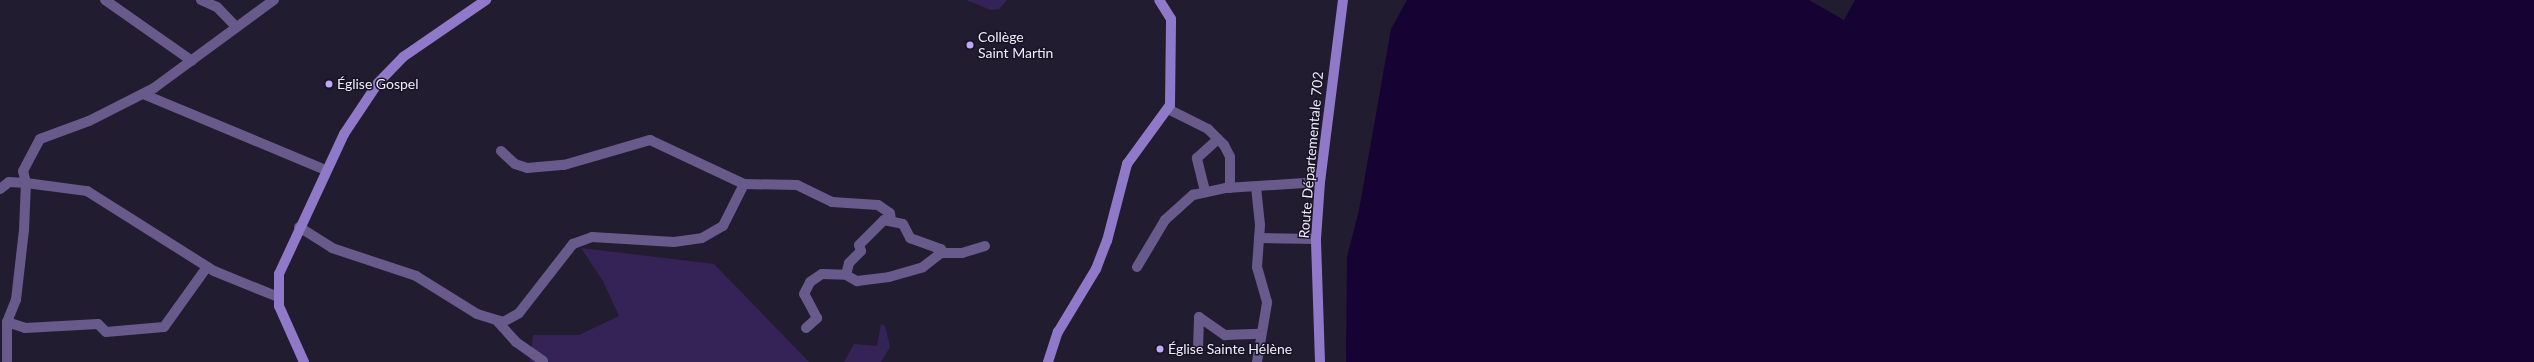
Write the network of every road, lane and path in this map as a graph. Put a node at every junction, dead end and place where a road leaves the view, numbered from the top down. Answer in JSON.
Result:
{"nodes":[{"id":1,"x":105,"y":0,"type":"edge"},
{"id":2,"x":201,"y":0,"type":"edge"},
{"id":3,"x":274,"y":0,"type":"edge"},
{"id":4,"x":486,"y":0,"type":"edge"},
{"id":5,"x":1159,"y":0,"type":"edge"},
{"id":6,"x":1343,"y":0,"type":"edge"},
{"id":7,"x":236,"y":27,"type":"junction"},
{"id":8,"x":192,"y":61,"type":"junction"},
{"id":9,"x":143,"y":94,"type":"junction"},
{"id":10,"x":1168,"y":109,"type":"junction"},
{"id":11,"x":1218,"y":139,"type":"junction"},
{"id":12,"x":501,"y":150,"type":"dead end"},
{"id":13,"x":326,"y":170,"type":"junction"},
{"id":14,"x":1320,"y":182,"type":"junction"},
{"id":15,"x":26,"y":183,"type":"junction"},
{"id":16,"x":744,"y":184,"type":"junction"},
{"id":17,"x":1256,"y":187,"type":"junction"},
{"id":18,"x":1230,"y":188,"type":"junction"},
{"id":19,"x":0,"y":189,"type":"edge"},
{"id":20,"x":1205,"y":191,"type":"junction"},
{"id":21,"x":891,"y":220,"type":"junction"},
{"id":22,"x":298,"y":227,"type":"junction"},
{"id":23,"x":1259,"y":238,"type":"junction"},
{"id":24,"x":1316,"y":240,"type":"junction"},
{"id":25,"x":985,"y":246,"type":"dead end"},
{"id":26,"x":943,"y":253,"type":"junction"},
{"id":27,"x":207,"y":267,"type":"junction"},
{"id":28,"x":1137,"y":267,"type":"dead end"},
{"id":29,"x":846,"y":275,"type":"junction"},
{"id":30,"x":278,"y":297,"type":"junction"},
{"id":31,"x":8,"y":322,"type":"junction"},
{"id":32,"x":498,"y":322,"type":"junction"},
{"id":33,"x":806,"y":328,"type":"dead end"},
{"id":34,"x":1260,"y":334,"type":"junction"},
{"id":35,"x":1198,"y":348,"type":"dead end"},
{"id":36,"x":544,"y":361,"type":"edge"},
{"id":37,"x":8,"y":362,"type":"edge"},
{"id":38,"x":304,"y":362,"type":"edge"},
{"id":39,"x":1048,"y":362,"type":"edge"},
{"id":40,"x":1257,"y":362,"type":"edge"},
{"id":41,"x":1320,"y":362,"type":"edge"}],
"edges":[{"from":1,"to":8,"type":"street"},
{"from":2,"to":7,"type":"street"},
{"from":3,"to":7,"type":"street"},
{"from":4,"to":13,"type":"street"},
{"from":5,"to":10,"type":"street"},
{"from":6,"to":14,"type":"street","name":"Route Départementale 702"},
{"from":7,"to":8,"type":"street"},
{"from":8,"to":9,"type":"street"},
{"from":9,"to":13,"type":"street"},
{"from":9,"to":15,"type":"street"},
{"from":10,"to":11,"type":"street"},
{"from":10,"to":39,"type":"street"},
{"from":11,"to":18,"type":"street"},
{"from":11,"to":20,"type":"street"},
{"from":12,"to":16,"type":"street"},
{"from":13,"to":22,"type":"street"},
{"from":14,"to":17,"type":"street"},
{"from":14,"to":24,"type":"street","name":"Route Départementale 702"},
{"from":15,"to":19,"type":"street"},
{"from":15,"to":27,"type":"street"},
{"from":15,"to":31,"type":"street"},
{"from":16,"to":21,"type":"street"},
{"from":16,"to":32,"type":"street"},
{"from":17,"to":18,"type":"street"},
{"from":17,"to":23,"type":"street"},
{"from":18,"to":20,"type":"street"},
{"from":20,"to":28,"type":"street"},
{"from":21,"to":26,"type":"street"},
{"from":21,"to":29,"type":"street"},
{"from":22,"to":30,"type":"street"},
{"from":22,"to":32,"type":"street"},
{"from":23,"to":24,"type":"street"},
{"from":23,"to":34,"type":"street"},
{"from":24,"to":41,"type":"street","name":"Route Départementale 702"},
{"from":25,"to":26,"type":"street"},
{"from":26,"to":29,"type":"street"},
{"from":27,"to":30,"type":"street"},
{"from":27,"to":31,"type":"street"},
{"from":29,"to":33,"type":"street"},
{"from":30,"to":38,"type":"street"},
{"from":31,"to":37,"type":"street"},
{"from":32,"to":36,"type":"street"},
{"from":34,"to":35,"type":"street"},
{"from":34,"to":40,"type":"street"}]}
